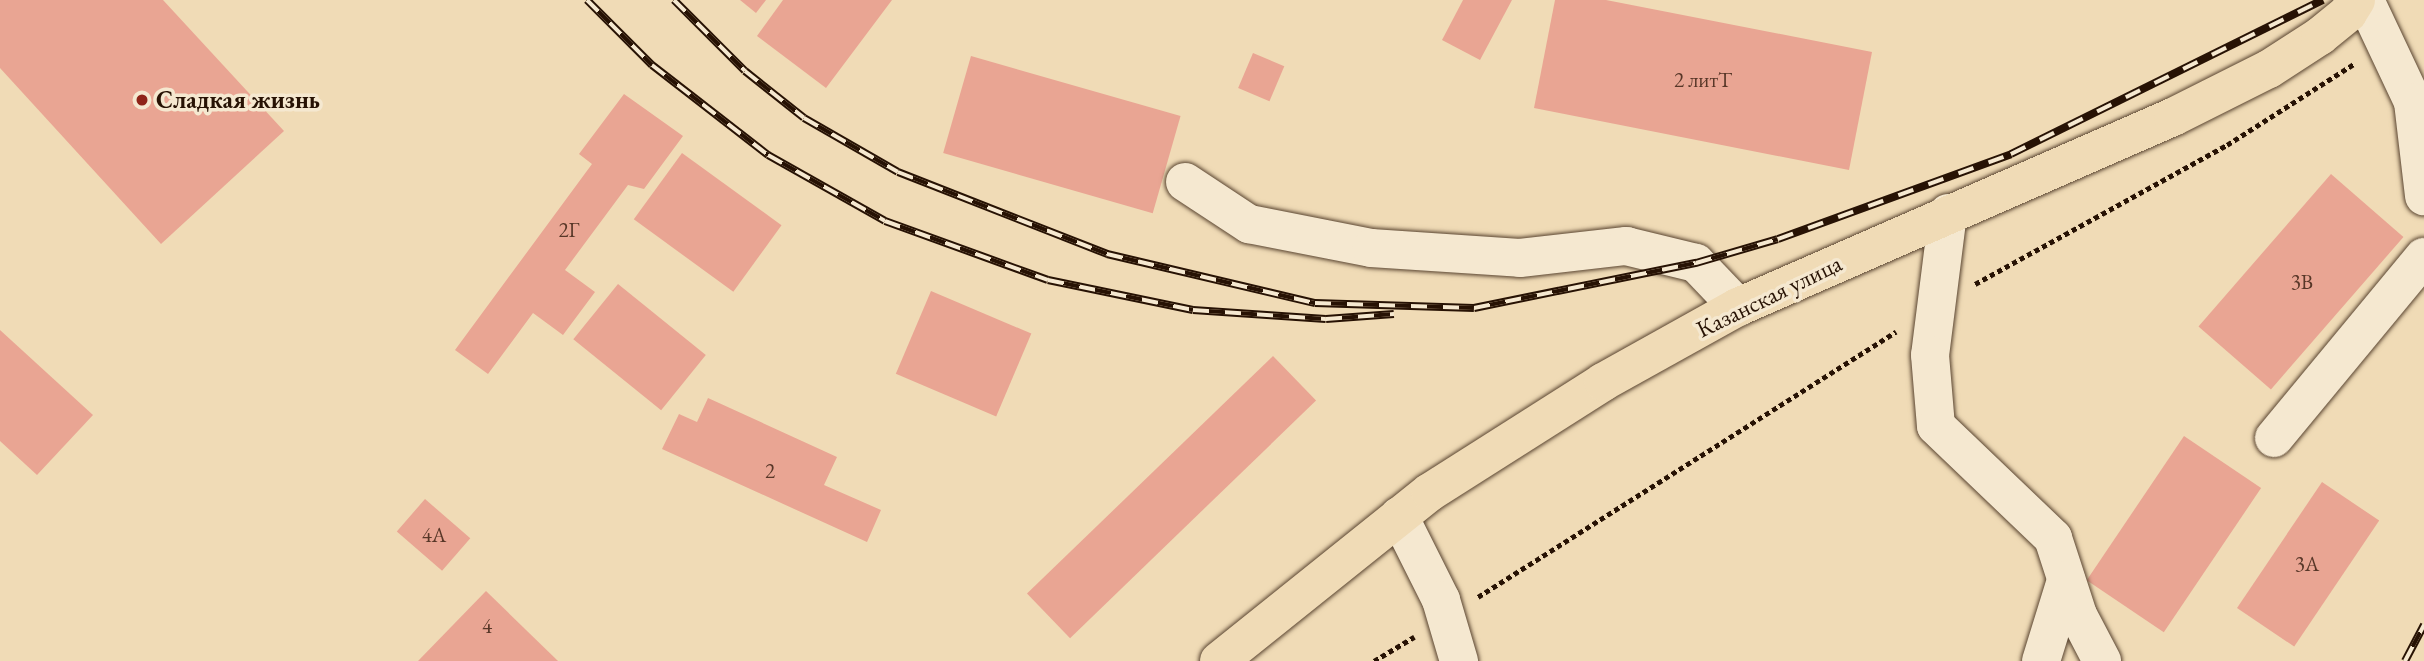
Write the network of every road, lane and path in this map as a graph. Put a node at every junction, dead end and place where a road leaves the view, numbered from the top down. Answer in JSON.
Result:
{"nodes":[{"id":1,"x":2356,"y":0,"type":"edge"},
{"id":2,"x":2365,"y":0,"type":"edge"},
{"id":3,"x":2388,"y":42,"type":"junction"},
{"id":4,"x":1185,"y":182,"type":"dead end"},
{"id":5,"x":2424,"y":195,"type":"edge"},
{"id":6,"x":1948,"y":213,"type":"junction"},
{"id":7,"x":2424,"y":257,"type":"edge"},
{"id":8,"x":1937,"y":306,"type":"junction"},
{"id":9,"x":1738,"y":307,"type":"junction"},
{"id":10,"x":2274,"y":438,"type":"dead end"},
{"id":11,"x":1399,"y":516,"type":"junction"},
{"id":12,"x":2066,"y":580,"type":"junction"},
{"id":13,"x":1446,"y":617,"type":"junction"},
{"id":14,"x":1219,"y":661,"type":"edge"},
{"id":15,"x":1374,"y":661,"type":"edge"},
{"id":16,"x":1459,"y":661,"type":"edge"},
{"id":17,"x":2041,"y":661,"type":"edge"},
{"id":18,"x":2102,"y":661,"type":"edge"}],
"edges":[{"from":1,"to":6,"type":"main road","name":"Казанская улица"},
{"from":2,"to":3,"type":"street"},
{"from":3,"to":5,"type":"street"},
{"from":3,"to":8,"type":"path"},
{"from":4,"to":9,"type":"street"},
{"from":6,"to":8,"type":"street"},
{"from":6,"to":9,"type":"main road","name":"Казанская улица"},
{"from":7,"to":10,"type":"street"},
{"from":8,"to":12,"type":"street"},
{"from":8,"to":13,"type":"path"},
{"from":9,"to":11,"type":"main road","name":"Казанская улица"},
{"from":11,"to":13,"type":"street"},
{"from":11,"to":14,"type":"main road","name":"Казанская улица"},
{"from":12,"to":17,"type":"street"},
{"from":12,"to":18,"type":"street"},
{"from":13,"to":15,"type":"path"},
{"from":13,"to":16,"type":"street"}]}
